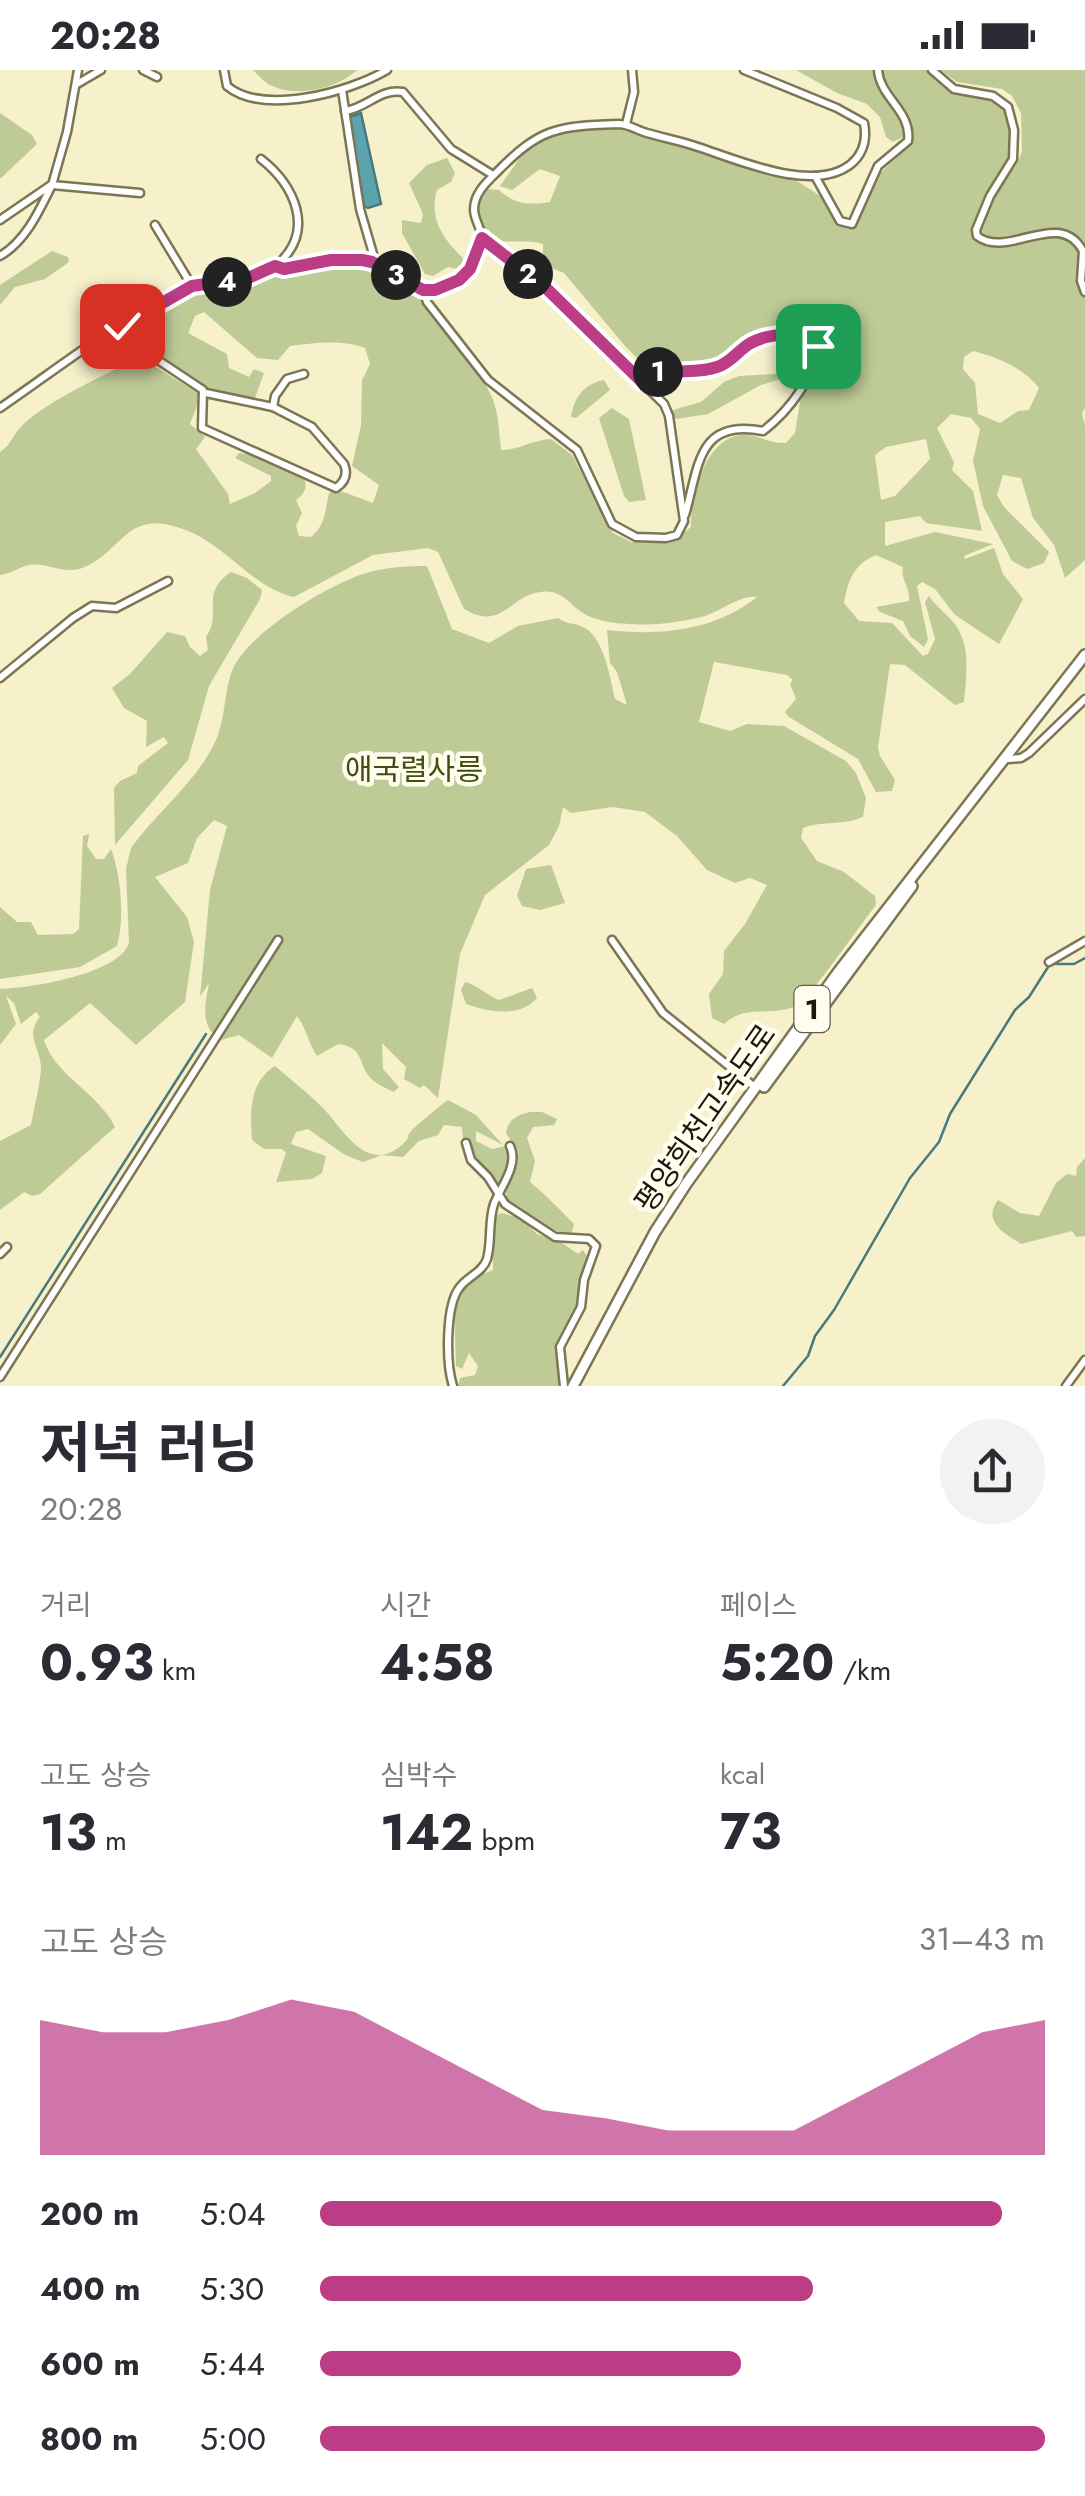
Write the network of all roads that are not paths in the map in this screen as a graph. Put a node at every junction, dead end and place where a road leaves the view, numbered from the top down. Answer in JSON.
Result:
{"nodes":[{"id":1,"x":78,"y":70,"type":"edge"},
{"id":2,"x":102,"y":70,"type":"edge"},
{"id":3,"x":143,"y":70,"type":"edge"},
{"id":4,"x":224,"y":70,"type":"edge"},
{"id":5,"x":387,"y":70,"type":"edge"},
{"id":6,"x":632,"y":70,"type":"edge"},
{"id":7,"x":744,"y":70,"type":"edge"},
{"id":8,"x":878,"y":70,"type":"edge"},
{"id":9,"x":932,"y":70,"type":"edge"},
{"id":10,"x":157,"y":77,"type":"dead end"},
{"id":11,"x":76,"y":85,"type":"junction"},
{"id":12,"x":342,"y":90,"type":"junction"},
{"id":13,"x":345,"y":112,"type":"junction"},
{"id":14,"x":626,"y":124,"type":"junction"},
{"id":15,"x":261,"y":159,"type":"dead end"},
{"id":16,"x":494,"y":175,"type":"junction"},
{"id":17,"x":815,"y":176,"type":"junction"},
{"id":18,"x":52,"y":185,"type":"junction"},
{"id":19,"x":140,"y":193,"type":"dead end"},
{"id":20,"x":0,"y":220,"type":"edge"},
{"id":21,"x":156,"y":225,"type":"dead end"},
{"id":22,"x":482,"y":238,"type":"junction"},
{"id":23,"x":0,"y":256,"type":"edge"},
{"id":24,"x":376,"y":264,"type":"junction"},
{"id":25,"x":275,"y":266,"type":"junction"},
{"id":26,"x":192,"y":286,"type":"junction"},
{"id":27,"x":423,"y":290,"type":"junction"},
{"id":28,"x":1085,"y":292,"type":"edge"},
{"id":29,"x":122,"y":326,"type":"junction"},
{"id":30,"x":304,"y":374,"type":"dead end"},
{"id":31,"x":642,"y":382,"type":"junction"},
{"id":32,"x":206,"y":393,"type":"junction"},
{"id":33,"x":272,"y":407,"type":"junction"},
{"id":34,"x":0,"y":408,"type":"edge"},
{"id":35,"x":684,"y":521,"type":"junction"},
{"id":36,"x":168,"y":581,"type":"dead end"},
{"id":37,"x":1085,"y":655,"type":"edge"},
{"id":38,"x":1085,"y":664,"type":"edge"},
{"id":39,"x":0,"y":678,"type":"edge"},
{"id":40,"x":1085,"y":699,"type":"edge"},
{"id":41,"x":1008,"y":758,"type":"junction"},
{"id":42,"x":278,"y":940,"type":"dead end"},
{"id":43,"x":612,"y":940,"type":"dead end"},
{"id":44,"x":1085,"y":942,"type":"edge"},
{"id":45,"x":1049,"y":962,"type":"dead end"},
{"id":46,"x":756,"y":1088,"type":"junction"},
{"id":47,"x":466,"y":1143,"type":"dead end"},
{"id":48,"x":510,"y":1146,"type":"dead end"},
{"id":49,"x":498,"y":1195,"type":"junction"},
{"id":50,"x":8,"y":1247,"type":"dead end"},
{"id":51,"x":0,"y":1254,"type":"edge"},
{"id":52,"x":1085,"y":1360,"type":"edge"},
{"id":53,"x":0,"y":1377,"type":"edge"},
{"id":54,"x":453,"y":1386,"type":"edge"},
{"id":55,"x":564,"y":1386,"type":"edge"},
{"id":56,"x":576,"y":1386,"type":"edge"},
{"id":57,"x":1066,"y":1386,"type":"edge"}],
"edges":[{"from":1,"to":11,"type":"street"},
{"from":2,"to":11,"type":"street"},
{"from":3,"to":10,"type":"street"},
{"from":4,"to":12,"type":"street"},
{"from":5,"to":12,"type":"street"},
{"from":6,"to":14,"type":"street"},
{"from":7,"to":17,"type":"street"},
{"from":8,"to":17,"type":"street"},
{"from":9,"to":28,"type":"street"},
{"from":11,"to":18,"type":"street"},
{"from":12,"to":13,"type":"street"},
{"from":13,"to":16,"type":"street"},
{"from":13,"to":24,"type":"street"},
{"from":14,"to":16,"type":"street"},
{"from":14,"to":17,"type":"street"},
{"from":15,"to":25,"type":"street"},
{"from":16,"to":22,"type":"street"},
{"from":18,"to":19,"type":"street"},
{"from":18,"to":20,"type":"street"},
{"from":18,"to":23,"type":"street"},
{"from":21,"to":26,"type":"street"},
{"from":22,"to":27,"type":"street"},
{"from":22,"to":31,"type":"street"},
{"from":24,"to":25,"type":"street"},
{"from":24,"to":27,"type":"street"},
{"from":25,"to":26,"type":"street"},
{"from":26,"to":29,"type":"street"},
{"from":27,"to":35,"type":"street"},
{"from":29,"to":32,"type":"street"},
{"from":29,"to":34,"type":"street"},
{"from":30,"to":33,"type":"street"},
{"from":31,"to":35,"type":"street"},
{"from":31,"to":35,"type":"street"},
{"from":32,"to":33,"type":"street"},
{"from":32,"to":33,"type":"street"},
{"from":36,"to":39,"type":"street"},
{"from":37,"to":46,"type":"highway","name":"평양희천고속도로","number":"1"},
{"from":38,"to":41,"type":"highway","name":"평양희천고속도로","number":"1"},
{"from":40,"to":41,"type":"street"},
{"from":41,"to":56,"type":"highway","name":"평양희천고속도로","number":"1"},
{"from":42,"to":53,"type":"street"},
{"from":43,"to":46,"type":"street"},
{"from":44,"to":45,"type":"street"},
{"from":46,"to":56,"type":"highway","name":"평양희천고속도로","number":"1"},
{"from":47,"to":49,"type":"street"},
{"from":48,"to":49,"type":"street"},
{"from":49,"to":54,"type":"street"},
{"from":49,"to":55,"type":"street"},
{"from":50,"to":51,"type":"street"},
{"from":52,"to":57,"type":"street"}]}
